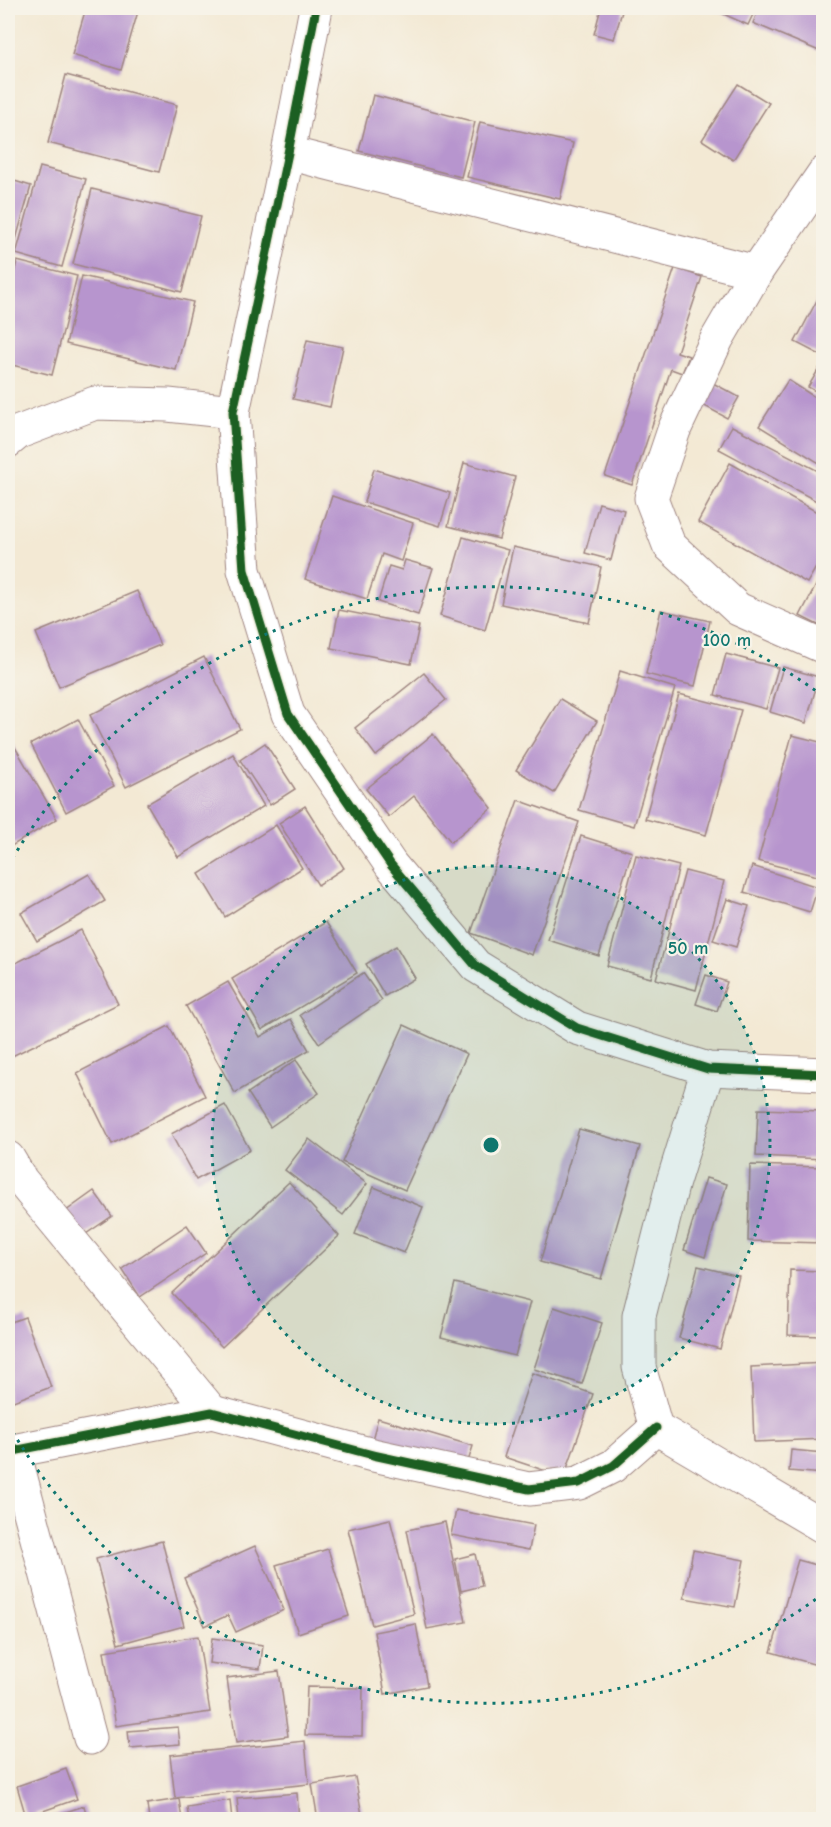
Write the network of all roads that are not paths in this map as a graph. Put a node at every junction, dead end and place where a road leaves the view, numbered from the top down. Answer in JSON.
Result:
{"nodes":[{"id":1,"x":316,"y":8,"type":"edge"},
{"id":2,"x":288,"y":153,"type":"junction"},
{"id":3,"x":824,"y":173,"type":"edge"},
{"id":4,"x":756,"y":273,"type":"junction"},
{"id":5,"x":233,"y":412,"type":"junction"},
{"id":6,"x":8,"y":441,"type":"edge"},
{"id":7,"x":824,"y":647,"type":"edge"},
{"id":8,"x":708,"y":1069,"type":"junction"},
{"id":9,"x":824,"y":1074,"type":"edge"},
{"id":10,"x":8,"y":1158,"type":"edge"},
{"id":11,"x":212,"y":1412,"type":"junction"},
{"id":12,"x":656,"y":1428,"type":"junction"},
{"id":13,"x":11,"y":1452,"type":"edge"},
{"id":14,"x":824,"y":1527,"type":"edge"},
{"id":15,"x":90,"y":1738,"type":"dead end"}],
"edges":[{"from":1,"to":2,"type":"street"},
{"from":2,"to":4,"type":"street"},
{"from":2,"to":5,"type":"street"},
{"from":3,"to":4,"type":"street"},
{"from":4,"to":7,"type":"street"},
{"from":5,"to":6,"type":"street"},
{"from":5,"to":8,"type":"street"},
{"from":8,"to":9,"type":"street"},
{"from":8,"to":12,"type":"street"},
{"from":10,"to":11,"type":"street"},
{"from":11,"to":12,"type":"street"},
{"from":11,"to":13,"type":"street"},
{"from":12,"to":14,"type":"street"},
{"from":13,"to":15,"type":"street"}]}
